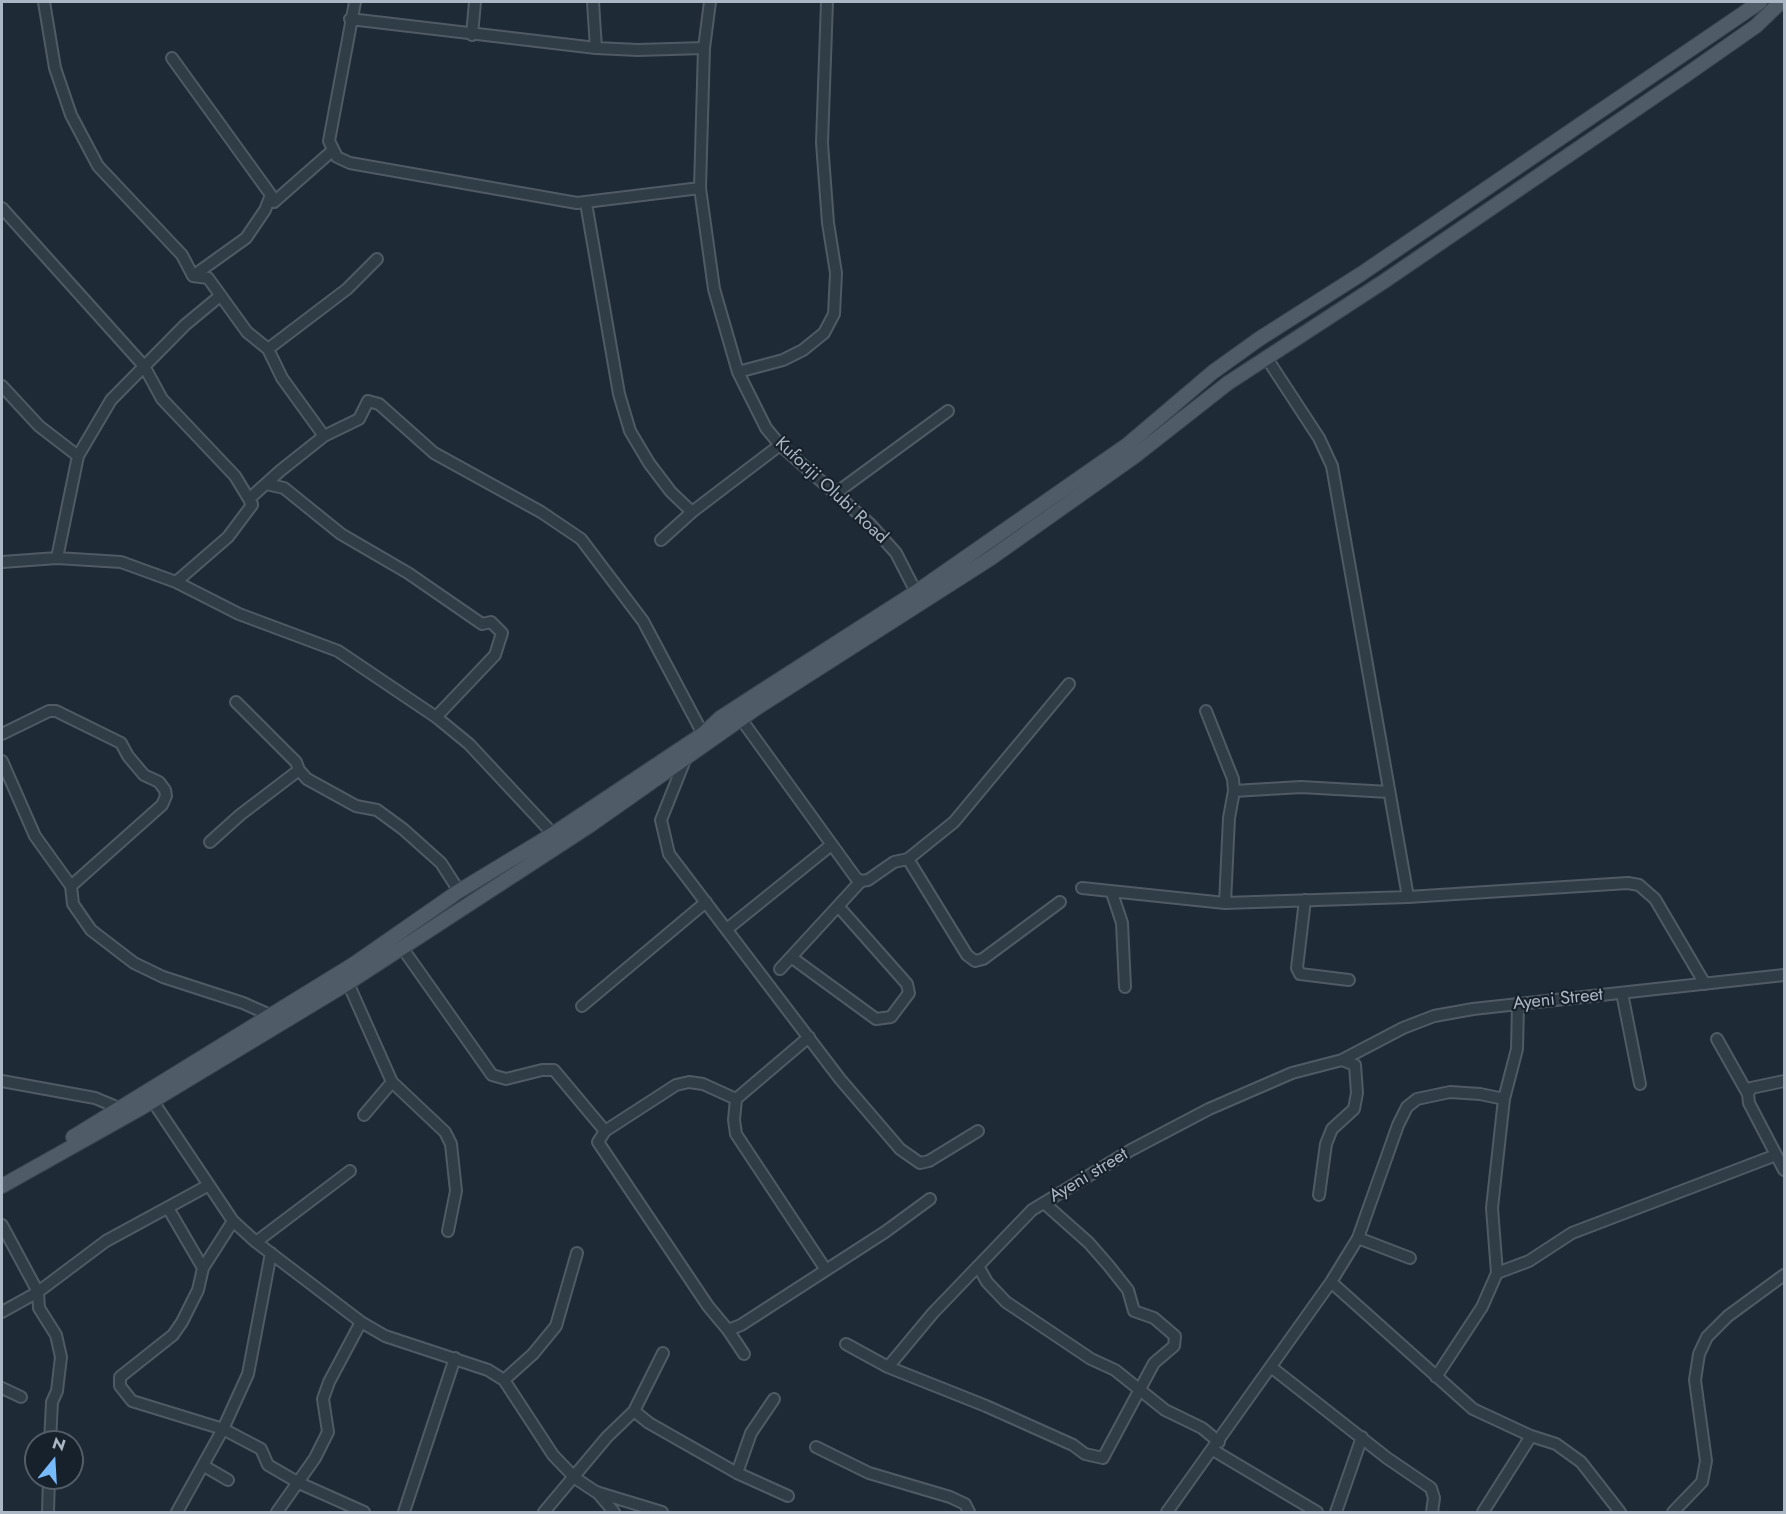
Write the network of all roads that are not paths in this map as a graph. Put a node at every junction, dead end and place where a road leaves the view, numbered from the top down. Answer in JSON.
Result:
{"nodes":[{"id":1,"x":44,"y":2,"type":"edge"},
{"id":2,"x":355,"y":2,"type":"edge"},
{"id":3,"x":475,"y":2,"type":"edge"},
{"id":4,"x":593,"y":2,"type":"edge"},
{"id":5,"x":710,"y":2,"type":"edge"},
{"id":6,"x":827,"y":2,"type":"edge"},
{"id":7,"x":1781,"y":2,"type":"edge"},
{"id":8,"x":1753,"y":3,"type":"edge"},
{"id":9,"x":350,"y":20,"type":"junction"},
{"id":10,"x":472,"y":35,"type":"junction"},
{"id":11,"x":596,"y":48,"type":"junction"},
{"id":12,"x":704,"y":48,"type":"junction"},
{"id":13,"x":172,"y":58,"type":"dead end"},
{"id":14,"x":332,"y":151,"type":"junction"},
{"id":15,"x":700,"y":188,"type":"junction"},
{"id":16,"x":270,"y":195,"type":"junction"},
{"id":17,"x":586,"y":203,"type":"junction"},
{"id":18,"x":2,"y":208,"type":"edge"},
{"id":19,"x":377,"y":259,"type":"dead end"},
{"id":20,"x":193,"y":276,"type":"junction"},
{"id":21,"x":220,"y":296,"type":"junction"},
{"id":22,"x":268,"y":350,"type":"junction"},
{"id":23,"x":1266,"y":357,"type":"junction"},
{"id":24,"x":144,"y":366,"type":"junction"},
{"id":25,"x":738,"y":372,"type":"junction"},
{"id":26,"x":2,"y":386,"type":"edge"},
{"id":27,"x":948,"y":411,"type":"dead end"},
{"id":28,"x":324,"y":436,"type":"junction"},
{"id":29,"x":780,"y":445,"type":"junction"},
{"id":30,"x":1131,"y":451,"type":"junction"},
{"id":31,"x":78,"y":456,"type":"junction"},
{"id":32,"x":266,"y":484,"type":"junction"},
{"id":33,"x":836,"y":493,"type":"junction"},
{"id":34,"x":252,"y":505,"type":"junction"},
{"id":35,"x":692,"y":512,"type":"junction"},
{"id":36,"x":661,"y":540,"type":"dead end"},
{"id":37,"x":57,"y":558,"type":"junction"},
{"id":38,"x":2,"y":562,"type":"edge"},
{"id":39,"x":176,"y":582,"type":"junction"},
{"id":40,"x":916,"y":592,"type":"junction"},
{"id":41,"x":801,"y":673,"type":"junction"},
{"id":42,"x":1069,"y":684,"type":"dead end"},
{"id":43,"x":236,"y":702,"type":"dead end"},
{"id":44,"x":1206,"y":711,"type":"dead end"},
{"id":45,"x":436,"y":717,"type":"junction"},
{"id":46,"x":741,"y":719,"type":"junction"},
{"id":47,"x":2,"y":734,"type":"edge"},
{"id":48,"x":703,"y":734,"type":"junction"},
{"id":49,"x":685,"y":760,"type":"junction"},
{"id":50,"x":2,"y":761,"type":"edge"},
{"id":51,"x":299,"y":770,"type":"junction"},
{"id":52,"x":1234,"y":791,"type":"junction"},
{"id":53,"x":1389,"y":792,"type":"junction"},
{"id":54,"x":553,"y":834,"type":"junction"},
{"id":55,"x":210,"y":842,"type":"dead end"},
{"id":56,"x":830,"y":846,"type":"junction"},
{"id":57,"x":908,"y":859,"type":"junction"},
{"id":58,"x":861,"y":881,"type":"junction"},
{"id":59,"x":71,"y":886,"type":"junction"},
{"id":60,"x":1082,"y":888,"type":"dead end"},
{"id":61,"x":459,"y":891,"type":"junction"},
{"id":62,"x":1112,"y":893,"type":"junction"},
{"id":63,"x":1408,"y":897,"type":"junction"},
{"id":64,"x":1305,"y":900,"type":"junction"},
{"id":65,"x":706,"y":902,"type":"junction"},
{"id":66,"x":1060,"y":902,"type":"dead end"},
{"id":67,"x":1225,"y":903,"type":"junction"},
{"id":68,"x":838,"y":906,"type":"junction"},
{"id":69,"x":726,"y":929,"type":"junction"},
{"id":70,"x":403,"y":949,"type":"junction"},
{"id":71,"x":791,"y":957,"type":"junction"},
{"id":72,"x":780,"y":969,"type":"dead end"},
{"id":73,"x":1785,"y":975,"type":"edge"},
{"id":74,"x":1349,"y":980,"type":"dead end"},
{"id":75,"x":348,"y":983,"type":"junction"},
{"id":76,"x":1705,"y":984,"type":"junction"},
{"id":77,"x":1125,"y":987,"type":"dead end"},
{"id":78,"x":1622,"y":993,"type":"junction"},
{"id":79,"x":1518,"y":1004,"type":"junction"},
{"id":80,"x":582,"y":1006,"type":"dead end"},
{"id":81,"x":270,"y":1015,"type":"junction"},
{"id":82,"x":809,"y":1037,"type":"junction"},
{"id":83,"x":1717,"y":1039,"type":"dead end"},
{"id":84,"x":1342,"y":1060,"type":"junction"},
{"id":85,"x":2,"y":1081,"type":"edge"},
{"id":86,"x":1785,"y":1081,"type":"edge"},
{"id":87,"x":392,"y":1082,"type":"junction"},
{"id":88,"x":1640,"y":1084,"type":"dead end"},
{"id":89,"x":1748,"y":1094,"type":"junction"},
{"id":90,"x":150,"y":1096,"type":"junction"},
{"id":91,"x":736,"y":1099,"type":"junction"},
{"id":92,"x":1504,"y":1099,"type":"junction"},
{"id":93,"x":119,"y":1108,"type":"junction"},
{"id":94,"x":364,"y":1115,"type":"dead end"},
{"id":95,"x":605,"y":1131,"type":"junction"},
{"id":96,"x":978,"y":1131,"type":"dead end"},
{"id":97,"x":1776,"y":1155,"type":"junction"},
{"id":98,"x":1785,"y":1170,"type":"edge"},
{"id":99,"x":350,"y":1171,"type":"dead end"},
{"id":100,"x":2,"y":1176,"type":"edge"},
{"id":101,"x":209,"y":1185,"type":"junction"},
{"id":102,"x":2,"y":1186,"type":"edge"},
{"id":103,"x":1319,"y":1195,"type":"dead end"},
{"id":104,"x":930,"y":1199,"type":"dead end"},
{"id":105,"x":1044,"y":1203,"type":"junction"},
{"id":106,"x":168,"y":1208,"type":"junction"},
{"id":107,"x":233,"y":1221,"type":"junction"},
{"id":108,"x":2,"y":1225,"type":"edge"},
{"id":109,"x":448,"y":1231,"type":"dead end"},
{"id":110,"x":1358,"y":1238,"type":"junction"},
{"id":111,"x":256,"y":1242,"type":"junction"},
{"id":112,"x":271,"y":1253,"type":"junction"},
{"id":113,"x":576,"y":1253,"type":"dead end"},
{"id":114,"x":1410,"y":1258,"type":"dead end"},
{"id":115,"x":978,"y":1266,"type":"junction"},
{"id":116,"x":203,"y":1268,"type":"junction"},
{"id":117,"x":826,"y":1270,"type":"junction"},
{"id":118,"x":1497,"y":1273,"type":"junction"},
{"id":119,"x":1785,"y":1275,"type":"edge"},
{"id":120,"x":1331,"y":1282,"type":"junction"},
{"id":121,"x":38,"y":1292,"type":"junction"},
{"id":122,"x":2,"y":1312,"type":"edge"},
{"id":123,"x":361,"y":1322,"type":"junction"},
{"id":124,"x":728,"y":1330,"type":"junction"},
{"id":125,"x":846,"y":1344,"type":"dead end"},
{"id":126,"x":663,"y":1353,"type":"dead end"},
{"id":127,"x":744,"y":1354,"type":"dead end"},
{"id":128,"x":455,"y":1358,"type":"junction"},
{"id":129,"x":888,"y":1367,"type":"junction"},
{"id":130,"x":1271,"y":1367,"type":"junction"},
{"id":131,"x":1436,"y":1377,"type":"junction"},
{"id":132,"x":504,"y":1380,"type":"junction"},
{"id":133,"x":2,"y":1388,"type":"edge"},
{"id":134,"x":1137,"y":1390,"type":"junction"},
{"id":135,"x":21,"y":1397,"type":"dead end"},
{"id":136,"x":774,"y":1399,"type":"dead end"},
{"id":137,"x":634,"y":1411,"type":"junction"},
{"id":138,"x":223,"y":1429,"type":"junction"},
{"id":139,"x":51,"y":1430,"type":"edge"},
{"id":140,"x":1531,"y":1436,"type":"junction"},
{"id":141,"x":1362,"y":1437,"type":"junction"},
{"id":142,"x":1216,"y":1446,"type":"junction"},
{"id":143,"x":816,"y":1447,"type":"dead end"},
{"id":144,"x":204,"y":1466,"type":"junction"},
{"id":145,"x":737,"y":1473,"type":"junction"},
{"id":146,"x":575,"y":1478,"type":"junction"},
{"id":147,"x":228,"y":1480,"type":"dead end"},
{"id":148,"x":298,"y":1483,"type":"junction"},
{"id":149,"x":49,"y":1490,"type":"edge"},
{"id":150,"x":596,"y":1492,"type":"junction"},
{"id":151,"x":788,"y":1496,"type":"dead end"},
{"id":152,"x":48,"y":1512,"type":"edge"},
{"id":153,"x":177,"y":1512,"type":"edge"},
{"id":154,"x":277,"y":1512,"type":"edge"},
{"id":155,"x":364,"y":1512,"type":"edge"},
{"id":156,"x":404,"y":1512,"type":"edge"},
{"id":157,"x":544,"y":1512,"type":"edge"},
{"id":158,"x":614,"y":1512,"type":"edge"},
{"id":159,"x":662,"y":1512,"type":"edge"},
{"id":160,"x":969,"y":1512,"type":"edge"},
{"id":161,"x":1167,"y":1512,"type":"edge"},
{"id":162,"x":1317,"y":1512,"type":"edge"},
{"id":163,"x":1336,"y":1512,"type":"edge"},
{"id":164,"x":1432,"y":1512,"type":"edge"},
{"id":165,"x":1483,"y":1512,"type":"edge"},
{"id":166,"x":1620,"y":1512,"type":"edge"},
{"id":167,"x":1673,"y":1512,"type":"edge"}],
"edges":[{"from":1,"to":20,"type":"street"},
{"from":2,"to":9,"type":"street"},
{"from":3,"to":10,"type":"street"},
{"from":4,"to":11,"type":"street"},
{"from":5,"to":12,"type":"street","name":"Kuforiji Olubi Road"},
{"from":6,"to":25,"type":"street"},
{"from":7,"to":23,"type":"main road"},
{"from":8,"to":30,"type":"main road"},
{"from":9,"to":10,"type":"street"},
{"from":9,"to":14,"type":"street"},
{"from":10,"to":11,"type":"street"},
{"from":11,"to":12,"type":"street"},
{"from":12,"to":15,"type":"street","name":"Kuforiji Olubi Road"},
{"from":13,"to":16,"type":"street"},
{"from":14,"to":16,"type":"street"},
{"from":14,"to":17,"type":"street"},
{"from":15,"to":17,"type":"street"},
{"from":15,"to":25,"type":"street","name":"Kuforiji Olubi Road"},
{"from":16,"to":20,"type":"street"},
{"from":17,"to":35,"type":"street"},
{"from":18,"to":24,"type":"street"},
{"from":19,"to":22,"type":"street"},
{"from":20,"to":21,"type":"street"},
{"from":21,"to":22,"type":"street"},
{"from":21,"to":24,"type":"street"},
{"from":22,"to":28,"type":"street"},
{"from":23,"to":30,"type":"main road"},
{"from":23,"to":53,"type":"street"},
{"from":24,"to":31,"type":"street"},
{"from":24,"to":34,"type":"street"},
{"from":25,"to":29,"type":"street","name":"Kuforiji Olubi Road"},
{"from":26,"to":31,"type":"street"},
{"from":27,"to":33,"type":"street"},
{"from":28,"to":32,"type":"street"},
{"from":28,"to":48,"type":"street"},
{"from":29,"to":33,"type":"street","name":"Kuforiji Olubi Road"},
{"from":29,"to":35,"type":"street"},
{"from":30,"to":40,"type":"main road"},
{"from":30,"to":41,"type":"main road"},
{"from":31,"to":37,"type":"street"},
{"from":32,"to":34,"type":"street"},
{"from":32,"to":45,"type":"street"},
{"from":33,"to":40,"type":"street","name":"Kuforiji Olubi Road"},
{"from":34,"to":39,"type":"street"},
{"from":35,"to":36,"type":"street"},
{"from":37,"to":38,"type":"street"},
{"from":37,"to":39,"type":"street"},
{"from":39,"to":45,"type":"street"},
{"from":40,"to":41,"type":"main road"},
{"from":41,"to":46,"type":"main road"},
{"from":41,"to":48,"type":"main road"},
{"from":42,"to":57,"type":"street"},
{"from":43,"to":51,"type":"street"},
{"from":44,"to":52,"type":"street"},
{"from":45,"to":54,"type":"street"},
{"from":46,"to":49,"type":"main road"},
{"from":46,"to":56,"type":"street"},
{"from":47,"to":59,"type":"street"},
{"from":48,"to":54,"type":"main road"},
{"from":49,"to":65,"type":"street"},
{"from":49,"to":70,"type":"main road"},
{"from":50,"to":59,"type":"street"},
{"from":51,"to":55,"type":"street"},
{"from":51,"to":61,"type":"street"},
{"from":52,"to":53,"type":"street"},
{"from":52,"to":67,"type":"street"},
{"from":53,"to":63,"type":"street"},
{"from":54,"to":61,"type":"main road"},
{"from":56,"to":58,"type":"street"},
{"from":56,"to":69,"type":"street"},
{"from":57,"to":58,"type":"street"},
{"from":57,"to":66,"type":"street"},
{"from":58,"to":68,"type":"street"},
{"from":59,"to":81,"type":"street"},
{"from":60,"to":62,"type":"street"},
{"from":61,"to":81,"type":"main road"},
{"from":62,"to":67,"type":"street"},
{"from":62,"to":77,"type":"street"},
{"from":63,"to":64,"type":"street"},
{"from":63,"to":76,"type":"street"},
{"from":64,"to":67,"type":"street"},
{"from":64,"to":74,"type":"street"},
{"from":65,"to":69,"type":"street"},
{"from":65,"to":80,"type":"street"},
{"from":68,"to":71,"type":"street"},
{"from":68,"to":71,"type":"street"},
{"from":69,"to":82,"type":"street"},
{"from":70,"to":75,"type":"main road"},
{"from":70,"to":95,"type":"street"},
{"from":71,"to":72,"type":"street"},
{"from":73,"to":76,"type":"street","name":"Ayeni Street"},
{"from":75,"to":87,"type":"street"},
{"from":75,"to":90,"type":"main road"},
{"from":76,"to":78,"type":"street","name":"Ayeni Street"},
{"from":78,"to":79,"type":"street","name":"Ayeni Street"},
{"from":78,"to":88,"type":"street"},
{"from":79,"to":84,"type":"street","name":"Ayeni Street"},
{"from":79,"to":92,"type":"street"},
{"from":81,"to":90,"type":"main road"},
{"from":82,"to":91,"type":"street"},
{"from":82,"to":96,"type":"street"},
{"from":83,"to":89,"type":"street"},
{"from":84,"to":103,"type":"street"},
{"from":84,"to":105,"type":"street","name":"Ayeni street"},
{"from":85,"to":93,"type":"street"},
{"from":86,"to":89,"type":"street"},
{"from":87,"to":94,"type":"street"},
{"from":87,"to":109,"type":"street"},
{"from":89,"to":97,"type":"street"},
{"from":90,"to":93,"type":"main road"},
{"from":90,"to":101,"type":"street"},
{"from":90,"to":102,"type":"main road"},
{"from":91,"to":95,"type":"street"},
{"from":91,"to":117,"type":"street"},
{"from":92,"to":110,"type":"street"},
{"from":92,"to":118,"type":"street"},
{"from":93,"to":100,"type":"main road"},
{"from":95,"to":124,"type":"street"},
{"from":97,"to":98,"type":"street"},
{"from":97,"to":118,"type":"street"},
{"from":99,"to":111,"type":"street"},
{"from":101,"to":106,"type":"street"},
{"from":101,"to":107,"type":"street"},
{"from":104,"to":117,"type":"street"},
{"from":105,"to":115,"type":"street","name":"Ayeni street"},
{"from":105,"to":134,"type":"street"},
{"from":106,"to":116,"type":"street"},
{"from":106,"to":121,"type":"street"},
{"from":107,"to":111,"type":"street"},
{"from":107,"to":116,"type":"street"},
{"from":108,"to":121,"type":"street"},
{"from":110,"to":114,"type":"street"},
{"from":110,"to":120,"type":"street"},
{"from":111,"to":112,"type":"street"},
{"from":112,"to":123,"type":"street"},
{"from":112,"to":138,"type":"street"},
{"from":113,"to":132,"type":"street"},
{"from":115,"to":129,"type":"street","name":"Ayeni street"},
{"from":115,"to":134,"type":"street"},
{"from":116,"to":138,"type":"street"},
{"from":117,"to":124,"type":"street"},
{"from":118,"to":131,"type":"street"},
{"from":119,"to":167,"type":"street"},
{"from":120,"to":130,"type":"street"},
{"from":120,"to":131,"type":"street"},
{"from":121,"to":122,"type":"street"},
{"from":121,"to":139,"type":"street"},
{"from":123,"to":128,"type":"street"},
{"from":123,"to":148,"type":"street"},
{"from":124,"to":127,"type":"street"},
{"from":125,"to":129,"type":"street"},
{"from":126,"to":137,"type":"street"},
{"from":128,"to":132,"type":"street"},
{"from":128,"to":156,"type":"street"},
{"from":129,"to":134,"type":"street"},
{"from":130,"to":141,"type":"street"},
{"from":130,"to":142,"type":"street"},
{"from":131,"to":140,"type":"street"},
{"from":132,"to":146,"type":"street"},
{"from":133,"to":135,"type":"street"},
{"from":134,"to":142,"type":"street"},
{"from":136,"to":145,"type":"street"},
{"from":137,"to":145,"type":"street"},
{"from":137,"to":146,"type":"street"},
{"from":138,"to":144,"type":"street"},
{"from":138,"to":148,"type":"street"},
{"from":140,"to":165,"type":"street"},
{"from":140,"to":166,"type":"street"},
{"from":141,"to":163,"type":"street"},
{"from":141,"to":164,"type":"street"},
{"from":142,"to":161,"type":"street"},
{"from":142,"to":162,"type":"street"},
{"from":143,"to":160,"type":"street"},
{"from":144,"to":147,"type":"street"},
{"from":144,"to":153,"type":"street"},
{"from":145,"to":151,"type":"street"},
{"from":146,"to":150,"type":"street"},
{"from":146,"to":157,"type":"street"},
{"from":148,"to":154,"type":"street"},
{"from":148,"to":155,"type":"street"},
{"from":149,"to":152,"type":"street"},
{"from":150,"to":158,"type":"street"},
{"from":150,"to":159,"type":"street"}]}
